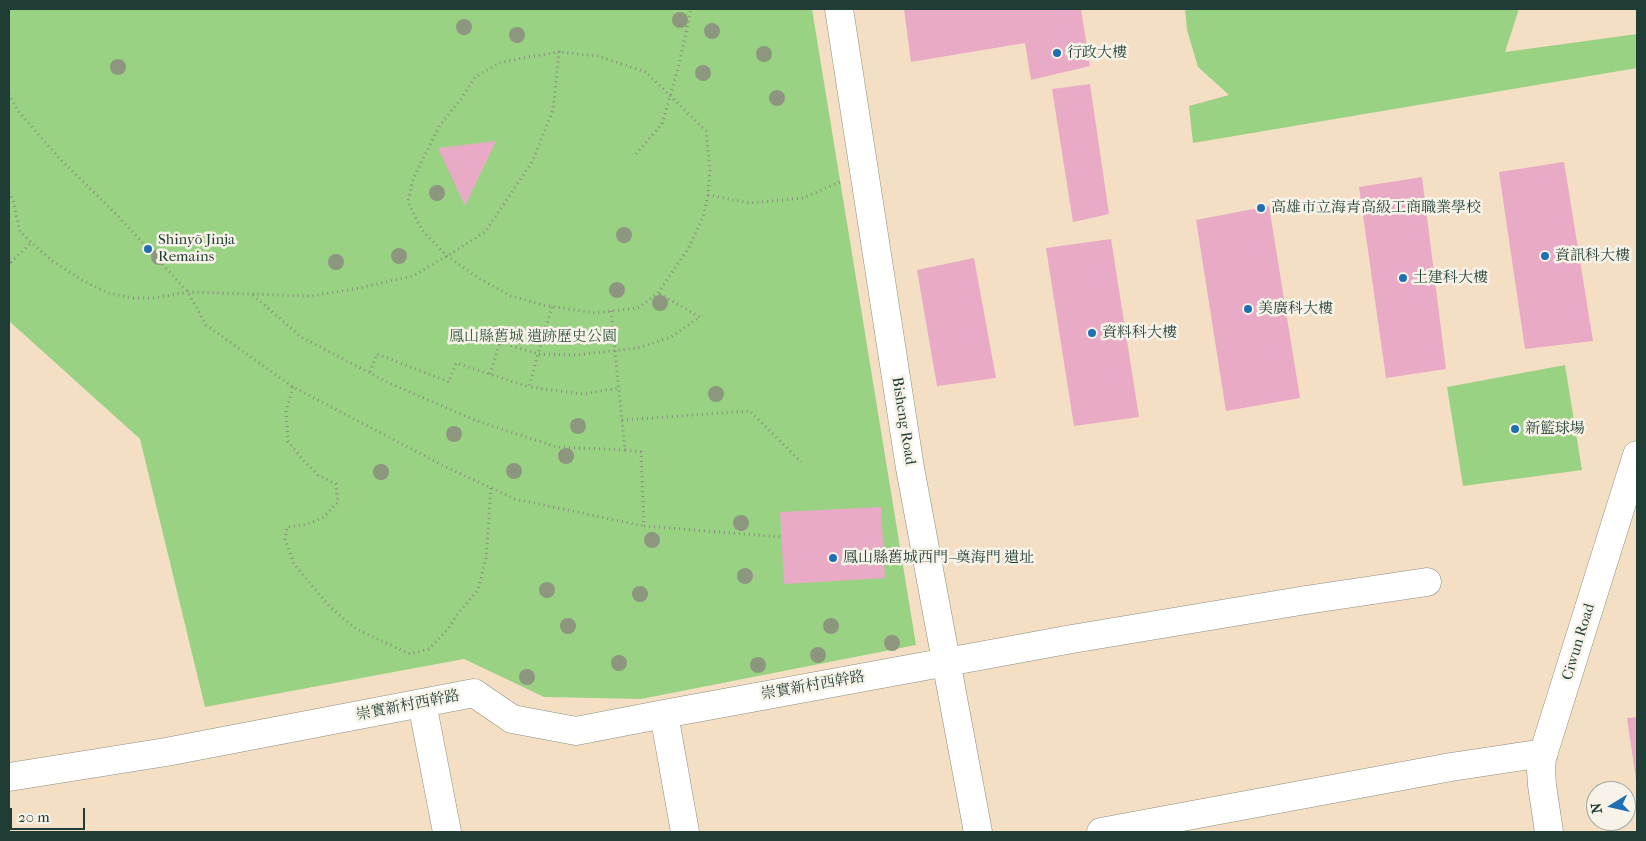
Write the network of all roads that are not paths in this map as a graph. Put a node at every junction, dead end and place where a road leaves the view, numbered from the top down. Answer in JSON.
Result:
{"nodes":[{"id":1,"x":839,"y":9,"type":"edge"},
{"id":2,"x":1637,"y":455,"type":"edge"},
{"id":3,"x":1428,"y":582,"type":"dead end"},
{"id":4,"x":946,"y":662,"type":"junction"},
{"id":5,"x":422,"y":703,"type":"junction"},
{"id":6,"x":664,"y":714,"type":"junction"},
{"id":7,"x":1544,"y":753,"type":"junction"},
{"id":8,"x":9,"y":777,"type":"edge"},
{"id":9,"x":447,"y":832,"type":"edge"},
{"id":10,"x":685,"y":832,"type":"edge"},
{"id":11,"x":978,"y":832,"type":"edge"},
{"id":12,"x":1101,"y":832,"type":"edge"},
{"id":13,"x":1549,"y":832,"type":"edge"}],
"edges":[{"from":1,"to":4,"type":"street","name":"Bisheng Road"},
{"from":2,"to":7,"type":"street","name":"Ciwun Road"},
{"from":3,"to":4,"type":"street","name":"崇實新村西幹路"},
{"from":4,"to":6,"type":"street","name":"崇實新村西幹路"},
{"from":4,"to":11,"type":"street","name":"Bisheng Road"},
{"from":5,"to":6,"type":"street","name":"崇實新村西幹路"},
{"from":5,"to":8,"type":"street","name":"崇實新村西幹路"},
{"from":5,"to":9,"type":"street"},
{"from":6,"to":10,"type":"street"},
{"from":7,"to":12,"type":"street"},
{"from":7,"to":13,"type":"street","name":"Ciwun Road"}]}
